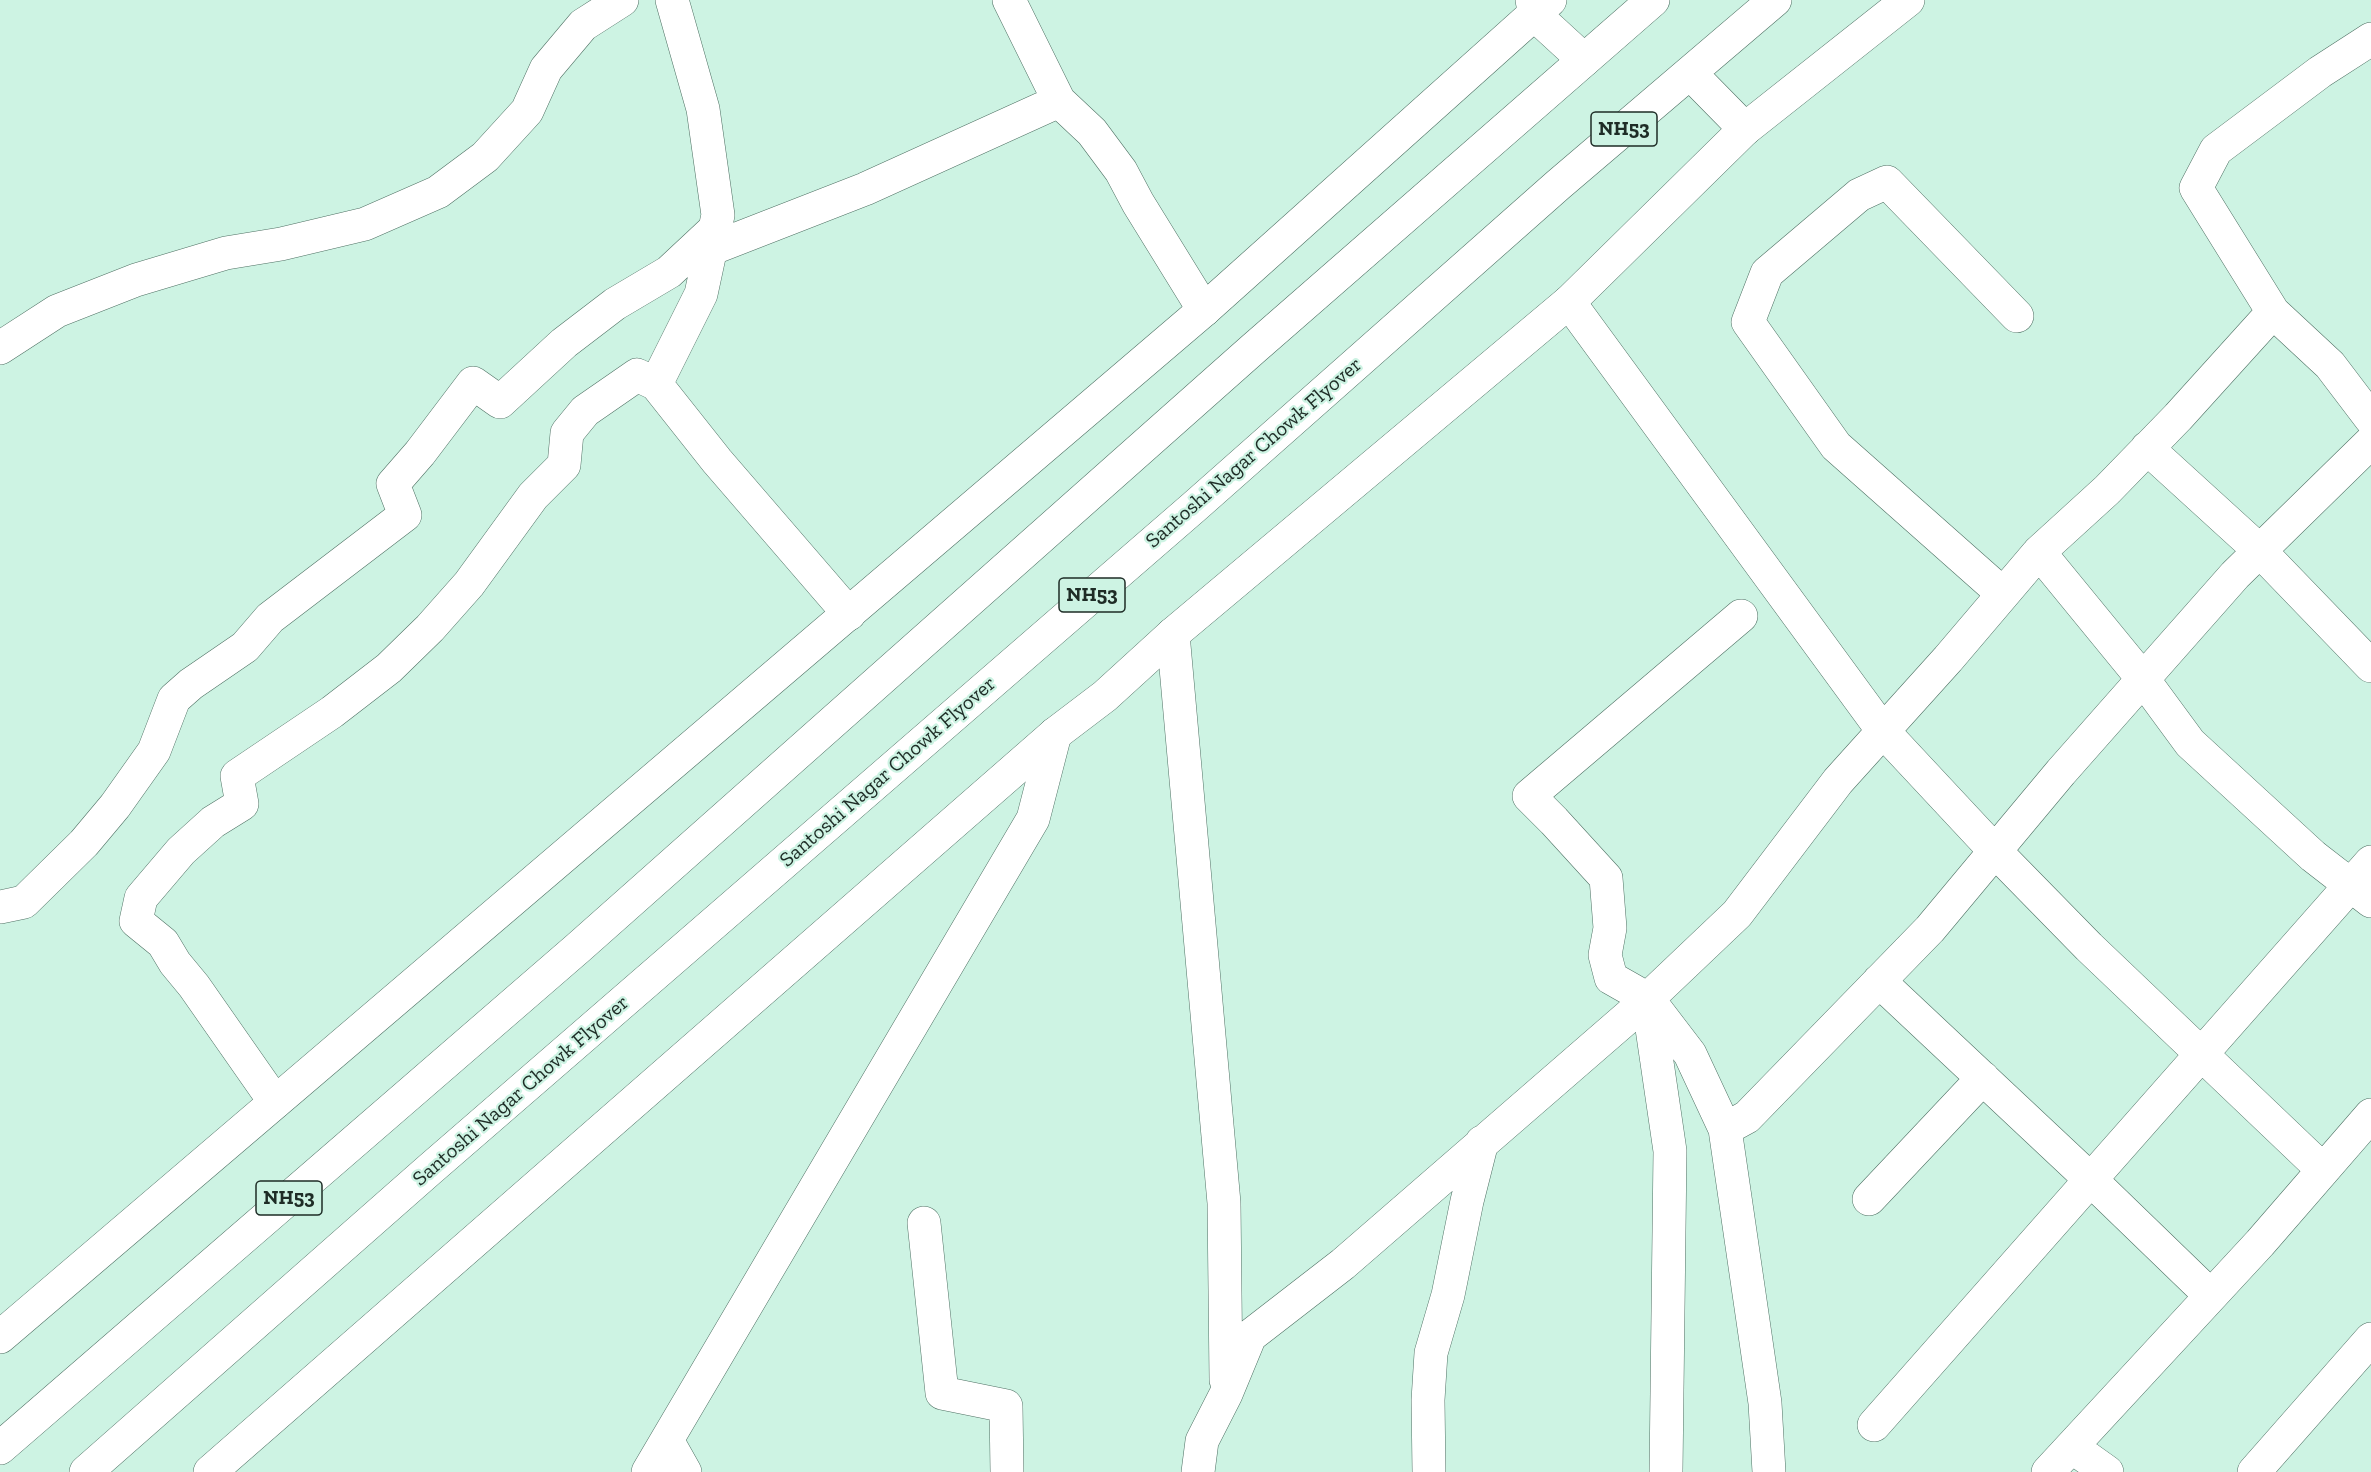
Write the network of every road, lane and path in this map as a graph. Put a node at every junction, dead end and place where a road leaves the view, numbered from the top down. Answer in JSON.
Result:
{"nodes":[{"id":1,"x":622,"y":0,"type":"edge"},
{"id":2,"x":672,"y":0,"type":"edge"},
{"id":3,"x":1009,"y":0,"type":"edge"},
{"id":4,"x":1653,"y":0,"type":"edge"},
{"id":5,"x":1775,"y":0,"type":"edge"},
{"id":6,"x":1908,"y":0,"type":"edge"},
{"id":7,"x":1539,"y":5,"type":"edge"},
{"id":8,"x":2371,"y":39,"type":"edge"},
{"id":9,"x":1584,"y":60,"type":"junction"},
{"id":10,"x":1690,"y":73,"type":"junction"},
{"id":11,"x":1059,"y":101,"type":"junction"},
{"id":12,"x":1745,"y":129,"type":"junction"},
{"id":13,"x":713,"y":239,"type":"junction"},
{"id":14,"x":1569,"y":302,"type":"junction"},
{"id":15,"x":1204,"y":310,"type":"junction"},
{"id":16,"x":2273,"y":312,"type":"junction"},
{"id":17,"x":2017,"y":316,"type":"dead end"},
{"id":18,"x":0,"y":348,"type":"edge"},
{"id":19,"x":656,"y":384,"type":"junction"},
{"id":20,"x":2371,"y":419,"type":"edge"},
{"id":21,"x":2371,"y":442,"type":"edge"},
{"id":22,"x":2147,"y":448,"type":"junction"},
{"id":23,"x":2259,"y":551,"type":"junction"},
{"id":24,"x":2039,"y":552,"type":"junction"},
{"id":25,"x":2003,"y":594,"type":"junction"},
{"id":26,"x":849,"y":614,"type":"junction"},
{"id":27,"x":1741,"y":616,"type":"dead end"},
{"id":28,"x":1173,"y":634,"type":"junction"},
{"id":29,"x":2371,"y":666,"type":"edge"},
{"id":30,"x":2143,"y":679,"type":"junction"},
{"id":31,"x":1883,"y":731,"type":"junction"},
{"id":32,"x":1055,"y":734,"type":"junction"},
{"id":33,"x":1995,"y":851,"type":"junction"},
{"id":34,"x":2365,"y":882,"type":"edge"},
{"id":35,"x":0,"y":907,"type":"edge"},
{"id":36,"x":1880,"y":981,"type":"junction"},
{"id":37,"x":1647,"y":999,"type":"junction"},
{"id":38,"x":2200,"y":1055,"type":"junction"},
{"id":39,"x":1983,"y":1078,"type":"junction"},
{"id":40,"x":275,"y":1102,"type":"junction"},
{"id":41,"x":2371,"y":1115,"type":"edge"},
{"id":42,"x":1725,"y":1129,"type":"junction"},
{"id":43,"x":1482,"y":1142,"type":"junction"},
{"id":44,"x":2323,"y":1170,"type":"junction"},
{"id":45,"x":2090,"y":1179,"type":"junction"},
{"id":46,"x":1869,"y":1199,"type":"dead end"},
{"id":47,"x":924,"y":1223,"type":"dead end"},
{"id":48,"x":2210,"y":1295,"type":"junction"},
{"id":49,"x":0,"y":1337,"type":"edge"},
{"id":50,"x":2371,"y":1339,"type":"edge"},
{"id":51,"x":1226,"y":1394,"type":"junction"},
{"id":52,"x":1874,"y":1425,"type":"dead end"},
{"id":53,"x":667,"y":1440,"type":"junction"},
{"id":54,"x":2072,"y":1447,"type":"junction"},
{"id":55,"x":0,"y":1448,"type":"edge"},
{"id":56,"x":86,"y":1472,"type":"edge"},
{"id":57,"x":210,"y":1472,"type":"edge"},
{"id":58,"x":648,"y":1472,"type":"edge"},
{"id":59,"x":685,"y":1472,"type":"edge"},
{"id":60,"x":1007,"y":1472,"type":"edge"},
{"id":61,"x":1198,"y":1472,"type":"edge"},
{"id":62,"x":1429,"y":1472,"type":"edge"},
{"id":63,"x":1666,"y":1472,"type":"edge"},
{"id":64,"x":1769,"y":1472,"type":"edge"},
{"id":65,"x":2048,"y":1472,"type":"edge"},
{"id":66,"x":2107,"y":1472,"type":"edge"},
{"id":67,"x":2254,"y":1472,"type":"edge"}],
"edges":[{"from":1,"to":18,"type":"main road"},
{"from":2,"to":13,"type":"main road"},
{"from":3,"to":11,"type":"main road"},
{"from":4,"to":9,"type":"main road","number":"NH53"},
{"from":5,"to":10,"type":"main road","number":"NH53"},
{"from":6,"to":12,"type":"main road"},
{"from":7,"to":9,"type":"main road"},
{"from":7,"to":15,"type":"main road"},
{"from":8,"to":16,"type":"main road"},
{"from":9,"to":55,"type":"main road","number":"NH53"},
{"from":10,"to":12,"type":"main road"},
{"from":10,"to":56,"type":"main road","name":"Santoshi Nagar Chowk Flyover","number":"NH53"},
{"from":11,"to":13,"type":"main road"},
{"from":11,"to":15,"type":"main road"},
{"from":12,"to":14,"type":"main road"},
{"from":13,"to":19,"type":"main road"},
{"from":13,"to":35,"type":"main road"},
{"from":14,"to":28,"type":"main road"},
{"from":14,"to":31,"type":"main road"},
{"from":15,"to":26,"type":"main road"},
{"from":16,"to":20,"type":"main road"},
{"from":16,"to":22,"type":"main road"},
{"from":17,"to":25,"type":"main road"},
{"from":19,"to":26,"type":"main road"},
{"from":19,"to":40,"type":"main road"},
{"from":21,"to":23,"type":"main road"},
{"from":22,"to":23,"type":"main road"},
{"from":22,"to":24,"type":"main road"},
{"from":23,"to":29,"type":"main road"},
{"from":23,"to":30,"type":"main road"},
{"from":24,"to":25,"type":"main road"},
{"from":24,"to":30,"type":"main road"},
{"from":25,"to":31,"type":"main road"},
{"from":26,"to":40,"type":"main road"},
{"from":27,"to":37,"type":"main road"},
{"from":28,"to":32,"type":"main road"},
{"from":28,"to":51,"type":"main road"},
{"from":30,"to":33,"type":"main road"},
{"from":30,"to":34,"type":"main road"},
{"from":31,"to":33,"type":"main road"},
{"from":31,"to":37,"type":"main road"},
{"from":32,"to":53,"type":"main road"},
{"from":32,"to":57,"type":"main road"},
{"from":33,"to":36,"type":"main road"},
{"from":33,"to":38,"type":"main road"},
{"from":34,"to":38,"type":"main road"},
{"from":36,"to":39,"type":"main road"},
{"from":36,"to":42,"type":"main road"},
{"from":37,"to":42,"type":"main road"},
{"from":37,"to":43,"type":"main road"},
{"from":37,"to":63,"type":"main road"},
{"from":38,"to":44,"type":"main road"},
{"from":38,"to":45,"type":"main road"},
{"from":39,"to":45,"type":"main road"},
{"from":39,"to":46,"type":"main road"},
{"from":40,"to":49,"type":"main road"},
{"from":41,"to":44,"type":"main road"},
{"from":42,"to":64,"type":"main road"},
{"from":43,"to":51,"type":"main road"},
{"from":43,"to":62,"type":"main road"},
{"from":44,"to":48,"type":"main road"},
{"from":45,"to":48,"type":"main road"},
{"from":45,"to":52,"type":"main road"},
{"from":47,"to":60,"type":"main road"},
{"from":48,"to":54,"type":"main road"},
{"from":50,"to":67,"type":"main road"},
{"from":51,"to":61,"type":"main road"},
{"from":53,"to":58,"type":"main road"},
{"from":53,"to":59,"type":"main road"},
{"from":54,"to":65,"type":"main road"},
{"from":54,"to":66,"type":"main road"}]}
